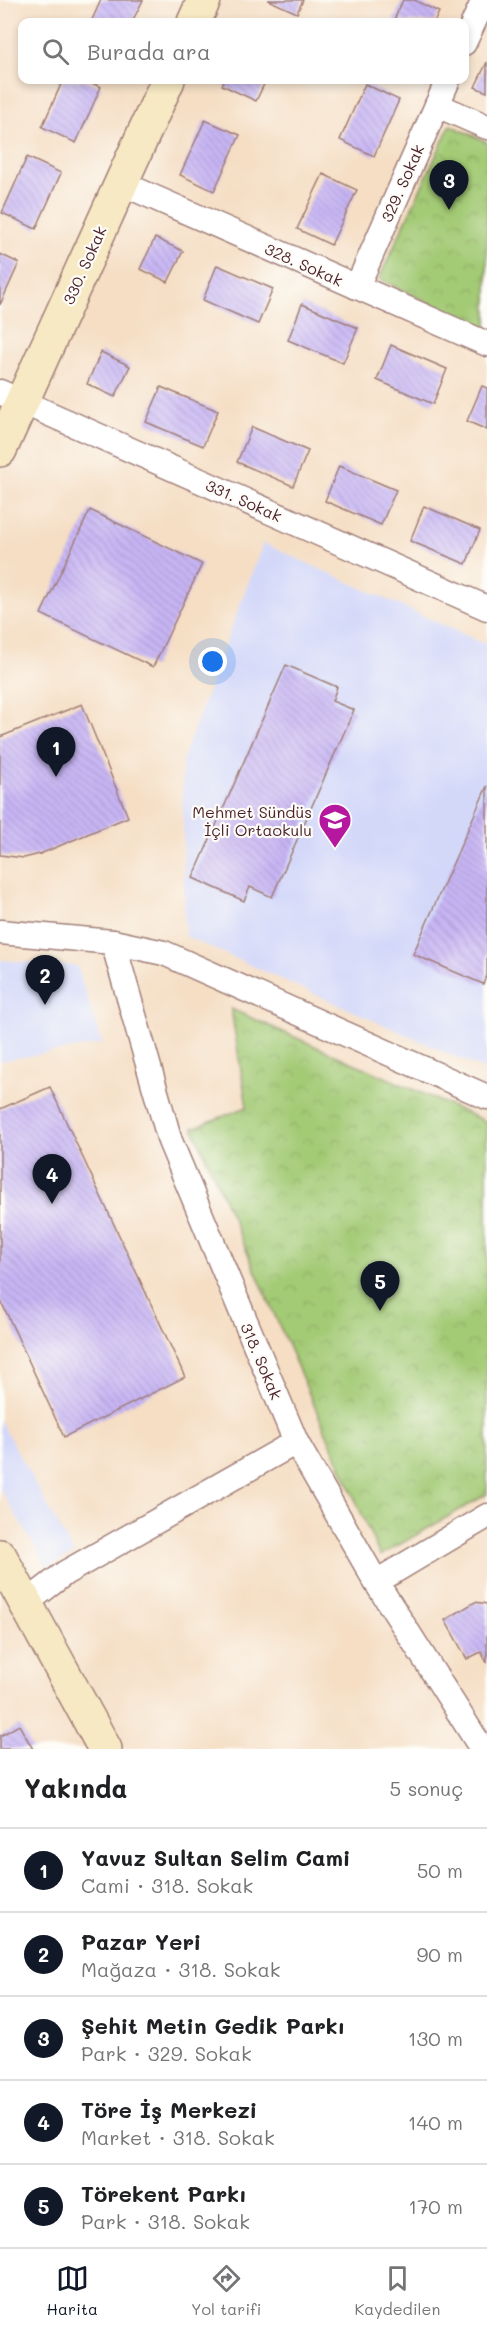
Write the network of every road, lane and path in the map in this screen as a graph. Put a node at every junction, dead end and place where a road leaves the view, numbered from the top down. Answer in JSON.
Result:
{"nodes":[{"id":1,"x":204,"y":0,"type":"edge"},
{"id":2,"x":483,"y":0,"type":"edge"},
{"id":3,"x":196,"y":18,"type":"edge"},
{"id":4,"x":469,"y":33,"type":"edge"},
{"id":5,"x":166,"y":84,"type":"edge"},
{"id":6,"x":446,"y":84,"type":"edge"},
{"id":7,"x":437,"y":105,"type":"junction"},
{"id":8,"x":487,"y":127,"type":"edge"},
{"id":9,"x":121,"y":183,"type":"junction"},
{"id":10,"x":357,"y":287,"type":"junction"},
{"id":11,"x":487,"y":344,"type":"edge"},
{"id":12,"x":11,"y":397,"type":"edge"},
{"id":13,"x":0,"y":450,"type":"edge"},
{"id":14,"x":487,"y":608,"type":"edge"},
{"id":15,"x":0,"y":932,"type":"edge"},
{"id":16,"x":113,"y":942,"type":"junction"},
{"id":17,"x":487,"y":1097,"type":"edge"},
{"id":18,"x":296,"y":1442,"type":"junction"},
{"id":19,"x":487,"y":1516,"type":"edge"},
{"id":20,"x":0,"y":1556,"type":"edge"},
{"id":21,"x":376,"y":1582,"type":"junction"},
{"id":22,"x":26,"y":1603,"type":"junction"},
{"id":23,"x":105,"y":1749,"type":"edge"},
{"id":24,"x":482,"y":1749,"type":"edge"}],
"edges":[{"from":1,"to":3,"type":"street"},
{"from":2,"to":4,"type":"street"},
{"from":5,"to":9,"type":"street","name":"330. Sokak"},
{"from":6,"to":7,"type":"street","name":"329. Sokak"},
{"from":7,"to":8,"type":"street"},
{"from":7,"to":10,"type":"street","name":"329. Sokak"},
{"from":9,"to":10,"type":"street","name":"328. Sokak"},
{"from":9,"to":12,"type":"street","name":"330. Sokak"},
{"from":10,"to":11,"type":"street","name":"328. Sokak"},
{"from":12,"to":13,"type":"street","name":"330. Sokak"},
{"from":12,"to":14,"type":"street","name":"331. Sokak"},
{"from":15,"to":16,"type":"street"},
{"from":16,"to":17,"type":"street"},
{"from":16,"to":18,"type":"street","name":"318. Sokak"},
{"from":18,"to":21,"type":"street","name":"318. Sokak"},
{"from":18,"to":22,"type":"street"},
{"from":19,"to":21,"type":"street"},
{"from":20,"to":22,"type":"street"},
{"from":21,"to":24,"type":"street","name":"318. Sokak"},
{"from":22,"to":23,"type":"street"}]}
